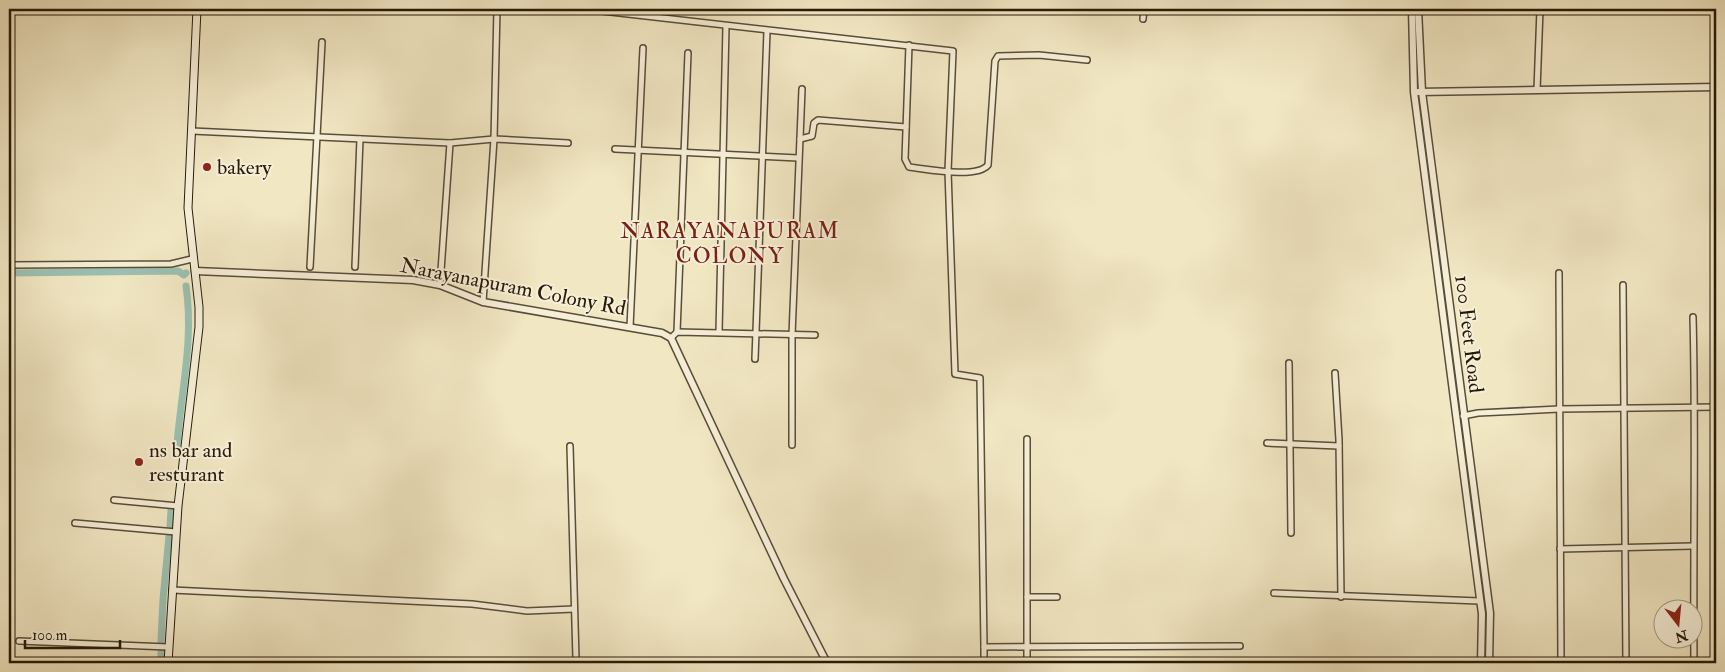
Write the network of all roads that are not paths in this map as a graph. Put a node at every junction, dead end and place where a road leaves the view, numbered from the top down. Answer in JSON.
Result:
{"nodes":[{"id":1,"x":197,"y":9,"type":"edge"},
{"id":2,"x":497,"y":9,"type":"edge"},
{"id":3,"x":584,"y":9,"type":"edge"},
{"id":4,"x":1144,"y":9,"type":"edge"},
{"id":5,"x":1412,"y":9,"type":"edge"},
{"id":6,"x":1418,"y":9,"type":"edge"},
{"id":7,"x":1540,"y":9,"type":"edge"},
{"id":8,"x":1143,"y":19,"type":"dead end"},
{"id":9,"x":726,"y":26,"type":"junction"},
{"id":10,"x":767,"y":31,"type":"junction"},
{"id":11,"x":322,"y":42,"type":"dead end"},
{"id":12,"x":909,"y":45,"type":"junction"},
{"id":13,"x":643,"y":48,"type":"dead end"},
{"id":14,"x":688,"y":53,"type":"dead end"},
{"id":15,"x":1087,"y":60,"type":"dead end"},
{"id":16,"x":1716,"y":87,"type":"edge"},
{"id":17,"x":802,"y":89,"type":"dead end"},
{"id":18,"x":1537,"y":90,"type":"junction"},
{"id":19,"x":1418,"y":92,"type":"junction"},
{"id":20,"x":906,"y":127,"type":"junction"},
{"id":21,"x":192,"y":131,"type":"junction"},
{"id":22,"x":316,"y":137,"type":"junction"},
{"id":23,"x":360,"y":139,"type":"junction"},
{"id":24,"x":494,"y":139,"type":"junction"},
{"id":25,"x":800,"y":139,"type":"junction"},
{"id":26,"x":450,"y":143,"type":"junction"},
{"id":27,"x":568,"y":143,"type":"dead end"},
{"id":28,"x":615,"y":149,"type":"dead end"},
{"id":29,"x":640,"y":150,"type":"junction"},
{"id":30,"x":686,"y":152,"type":"junction"},
{"id":31,"x":722,"y":154,"type":"junction"},
{"id":32,"x":761,"y":156,"type":"junction"},
{"id":33,"x":798,"y":158,"type":"junction"},
{"id":34,"x":948,"y":171,"type":"junction"},
{"id":35,"x":192,"y":259,"type":"junction"},
{"id":36,"x":9,"y":265,"type":"edge"},
{"id":37,"x":355,"y":266,"type":"dead end"},
{"id":38,"x":310,"y":267,"type":"dead end"},
{"id":39,"x":195,"y":271,"type":"junction"},
{"id":40,"x":1559,"y":273,"type":"dead end"},
{"id":41,"x":440,"y":285,"type":"junction"},
{"id":42,"x":1623,"y":285,"type":"dead end"},
{"id":43,"x":483,"y":302,"type":"junction"},
{"id":44,"x":1693,"y":317,"type":"dead end"},
{"id":45,"x":630,"y":327,"type":"junction"},
{"id":46,"x":677,"y":332,"type":"junction"},
{"id":47,"x":719,"y":332,"type":"junction"},
{"id":48,"x":756,"y":335,"type":"junction"},
{"id":49,"x":792,"y":335,"type":"junction"},
{"id":50,"x":815,"y":335,"type":"dead end"},
{"id":51,"x":671,"y":338,"type":"junction"},
{"id":52,"x":755,"y":359,"type":"dead end"},
{"id":53,"x":1289,"y":363,"type":"dead end"},
{"id":54,"x":1335,"y":373,"type":"dead end"},
{"id":55,"x":1626,"y":407,"type":"junction"},
{"id":56,"x":1695,"y":407,"type":"junction"},
{"id":57,"x":1716,"y":407,"type":"edge"},
{"id":58,"x":1558,"y":408,"type":"junction"},
{"id":59,"x":1463,"y":416,"type":"junction"},
{"id":60,"x":1027,"y":439,"type":"dead end"},
{"id":61,"x":1267,"y":443,"type":"dead end"},
{"id":62,"x":1290,"y":444,"type":"junction"},
{"id":63,"x":792,"y":445,"type":"dead end"},
{"id":64,"x":570,"y":446,"type":"dead end"},
{"id":65,"x":1339,"y":446,"type":"junction"},
{"id":66,"x":114,"y":500,"type":"dead end"},
{"id":67,"x":178,"y":506,"type":"junction"},
{"id":68,"x":75,"y":523,"type":"dead end"},
{"id":69,"x":176,"y":532,"type":"junction"},
{"id":70,"x":1291,"y":533,"type":"dead end"},
{"id":71,"x":1625,"y":546,"type":"junction"},
{"id":72,"x":1693,"y":546,"type":"junction"},
{"id":73,"x":1560,"y":549,"type":"junction"},
{"id":74,"x":172,"y":590,"type":"junction"},
{"id":75,"x":1274,"y":593,"type":"dead end"},
{"id":76,"x":1027,"y":597,"type":"junction"},
{"id":77,"x":1057,"y":597,"type":"dead end"},
{"id":78,"x":1341,"y":597,"type":"junction"},
{"id":79,"x":1479,"y":601,"type":"junction"},
{"id":80,"x":574,"y":609,"type":"junction"},
{"id":81,"x":19,"y":641,"type":"dead end"},
{"id":82,"x":1027,"y":646,"type":"junction"},
{"id":83,"x":1240,"y":646,"type":"dead end"},
{"id":84,"x":168,"y":647,"type":"junction"},
{"id":85,"x":984,"y":647,"type":"junction"},
{"id":86,"x":576,"y":660,"type":"dead end"},
{"id":87,"x":168,"y":663,"type":"edge"},
{"id":88,"x":827,"y":663,"type":"edge"},
{"id":89,"x":984,"y":663,"type":"edge"},
{"id":90,"x":1027,"y":663,"type":"edge"},
{"id":91,"x":1481,"y":663,"type":"edge"},
{"id":92,"x":1489,"y":663,"type":"edge"},
{"id":93,"x":1560,"y":663,"type":"edge"},
{"id":94,"x":1626,"y":663,"type":"edge"},
{"id":95,"x":1694,"y":663,"type":"edge"}],
"edges":[{"from":1,"to":21,"type":"main road"},
{"from":2,"to":24,"type":"street"},
{"from":3,"to":9,"type":"street"},
{"from":4,"to":8,"type":"street"},
{"from":5,"to":19,"type":"street","name":"100 Feet Road"},
{"from":6,"to":19,"type":"street","name":"100 Feet Road"},
{"from":7,"to":18,"type":"street"},
{"from":9,"to":10,"type":"street"},
{"from":9,"to":31,"type":"street"},
{"from":10,"to":12,"type":"street"},
{"from":10,"to":32,"type":"street"},
{"from":11,"to":22,"type":"street"},
{"from":12,"to":20,"type":"street"},
{"from":12,"to":34,"type":"street"},
{"from":13,"to":29,"type":"street"},
{"from":14,"to":30,"type":"street"},
{"from":15,"to":34,"type":"street"},
{"from":16,"to":18,"type":"street"},
{"from":17,"to":25,"type":"street"},
{"from":18,"to":19,"type":"street"},
{"from":19,"to":59,"type":"street","name":"100 Feet Road"},
{"from":19,"to":79,"type":"street","name":"100 Feet Road"},
{"from":20,"to":25,"type":"street"},
{"from":20,"to":34,"type":"street"},
{"from":21,"to":22,"type":"street"},
{"from":21,"to":35,"type":"main road"},
{"from":22,"to":23,"type":"street"},
{"from":22,"to":38,"type":"street"},
{"from":23,"to":26,"type":"street"},
{"from":23,"to":37,"type":"street"},
{"from":24,"to":26,"type":"street"},
{"from":24,"to":27,"type":"street"},
{"from":24,"to":43,"type":"street"},
{"from":25,"to":33,"type":"street"},
{"from":26,"to":41,"type":"street"},
{"from":28,"to":29,"type":"street"},
{"from":29,"to":30,"type":"street"},
{"from":29,"to":45,"type":"street"},
{"from":30,"to":31,"type":"street"},
{"from":30,"to":46,"type":"street"},
{"from":31,"to":32,"type":"street"},
{"from":31,"to":47,"type":"street"},
{"from":32,"to":33,"type":"street"},
{"from":32,"to":48,"type":"street"},
{"from":33,"to":49,"type":"street"},
{"from":34,"to":85,"type":"street"},
{"from":35,"to":36,"type":"street"},
{"from":35,"to":39,"type":"main road"},
{"from":39,"to":41,"type":"street","name":"Narayanapuram Colony Rd"},
{"from":39,"to":67,"type":"main road"},
{"from":40,"to":58,"type":"street"},
{"from":41,"to":43,"type":"street","name":"Narayanapuram Colony Rd"},
{"from":42,"to":55,"type":"street"},
{"from":43,"to":45,"type":"street","name":"Narayanapuram Colony Rd"},
{"from":44,"to":56,"type":"street"},
{"from":45,"to":51,"type":"street","name":"Narayanapuram Colony Rd"},
{"from":46,"to":47,"type":"street"},
{"from":46,"to":51,"type":"street"},
{"from":47,"to":48,"type":"street"},
{"from":48,"to":49,"type":"street"},
{"from":48,"to":52,"type":"street"},
{"from":49,"to":50,"type":"street"},
{"from":49,"to":63,"type":"street"},
{"from":51,"to":88,"type":"street"},
{"from":53,"to":62,"type":"street"},
{"from":54,"to":65,"type":"street"},
{"from":55,"to":56,"type":"street"},
{"from":55,"to":58,"type":"street"},
{"from":55,"to":71,"type":"street"},
{"from":56,"to":57,"type":"street"},
{"from":56,"to":72,"type":"street"},
{"from":58,"to":59,"type":"street"},
{"from":58,"to":73,"type":"street"},
{"from":59,"to":92,"type":"street","name":"100 Feet Road"},
{"from":60,"to":76,"type":"street"},
{"from":61,"to":62,"type":"street"},
{"from":62,"to":65,"type":"street"},
{"from":62,"to":70,"type":"street"},
{"from":64,"to":80,"type":"street"},
{"from":65,"to":78,"type":"street"},
{"from":66,"to":67,"type":"street"},
{"from":67,"to":69,"type":"main road"},
{"from":68,"to":69,"type":"street"},
{"from":69,"to":74,"type":"main road"},
{"from":71,"to":72,"type":"street"},
{"from":71,"to":73,"type":"street"},
{"from":71,"to":94,"type":"street"},
{"from":72,"to":95,"type":"street"},
{"from":73,"to":93,"type":"street"},
{"from":74,"to":80,"type":"street"},
{"from":74,"to":84,"type":"main road"},
{"from":75,"to":78,"type":"street"},
{"from":76,"to":77,"type":"street"},
{"from":76,"to":82,"type":"street"},
{"from":78,"to":79,"type":"street"},
{"from":79,"to":91,"type":"street","name":"100 Feet Road"},
{"from":80,"to":86,"type":"street"},
{"from":81,"to":84,"type":"street"},
{"from":82,"to":83,"type":"street"},
{"from":82,"to":85,"type":"street"},
{"from":82,"to":90,"type":"street"},
{"from":84,"to":87,"type":"main road"},
{"from":85,"to":89,"type":"street"}]}
